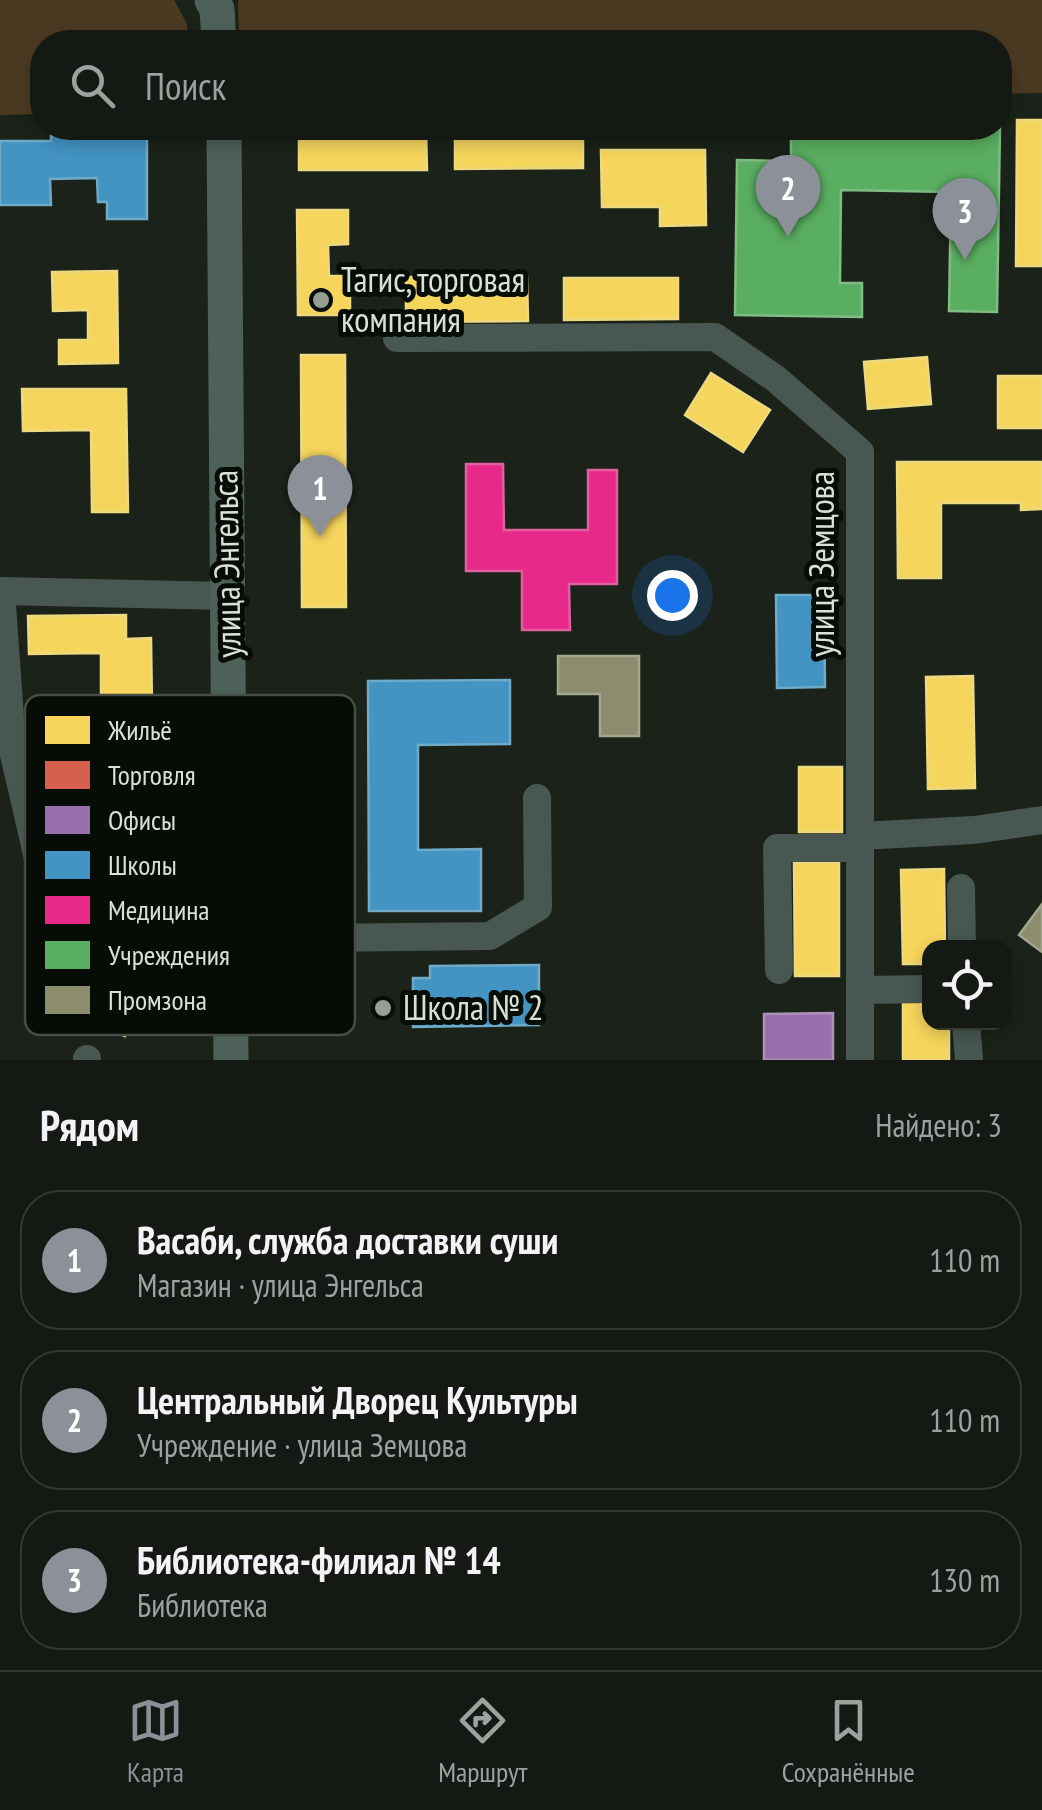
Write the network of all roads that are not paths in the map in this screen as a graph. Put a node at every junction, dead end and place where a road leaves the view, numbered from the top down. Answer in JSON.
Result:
{"nodes":[{"id":1,"x":224,"y":140,"type":"edge"},
{"id":2,"x":396,"y":338,"type":"dead end"},
{"id":3,"x":1,"y":591,"type":"edge"},
{"id":4,"x":227,"y":596,"type":"junction"},
{"id":5,"x":228,"y":695,"type":"edge"},
{"id":6,"x":537,"y":798,"type":"dead end"},
{"id":7,"x":25,"y":803,"type":"edge"},
{"id":8,"x":1042,"y":820,"type":"edge"},
{"id":9,"x":860,"y":842,"type":"junction"},
{"id":10,"x":961,"y":888,"type":"dead end"},
{"id":11,"x":355,"y":938,"type":"edge"},
{"id":12,"x":962,"y":940,"type":"edge"},
{"id":13,"x":779,"y":970,"type":"dead end"},
{"id":14,"x":922,"y":988,"type":"edge"},
{"id":15,"x":860,"y":990,"type":"junction"},
{"id":16,"x":967,"y":1030,"type":"edge"},
{"id":17,"x":231,"y":1035,"type":"edge"},
{"id":18,"x":231,"y":1060,"type":"edge"},
{"id":19,"x":860,"y":1060,"type":"edge"},
{"id":20,"x":969,"y":1060,"type":"edge"}],
"edges":[{"from":1,"to":4,"type":"main road","name":"улица Энгельса"},
{"from":2,"to":9,"type":"street","name":"улица Земцова"},
{"from":3,"to":4,"type":"street"},
{"from":3,"to":7,"type":"street"},
{"from":4,"to":5,"type":"main road","name":"улица Энгельса"},
{"from":6,"to":11,"type":"street"},
{"from":8,"to":9,"type":"street"},
{"from":9,"to":13,"type":"street"},
{"from":9,"to":15,"type":"street","name":"улица Земцова"},
{"from":10,"to":12,"type":"street"},
{"from":14,"to":15,"type":"street"},
{"from":15,"to":19,"type":"street","name":"улица Земцова"},
{"from":16,"to":20,"type":"street"},
{"from":17,"to":18,"type":"main road","name":"улица Энгельса"}]}
